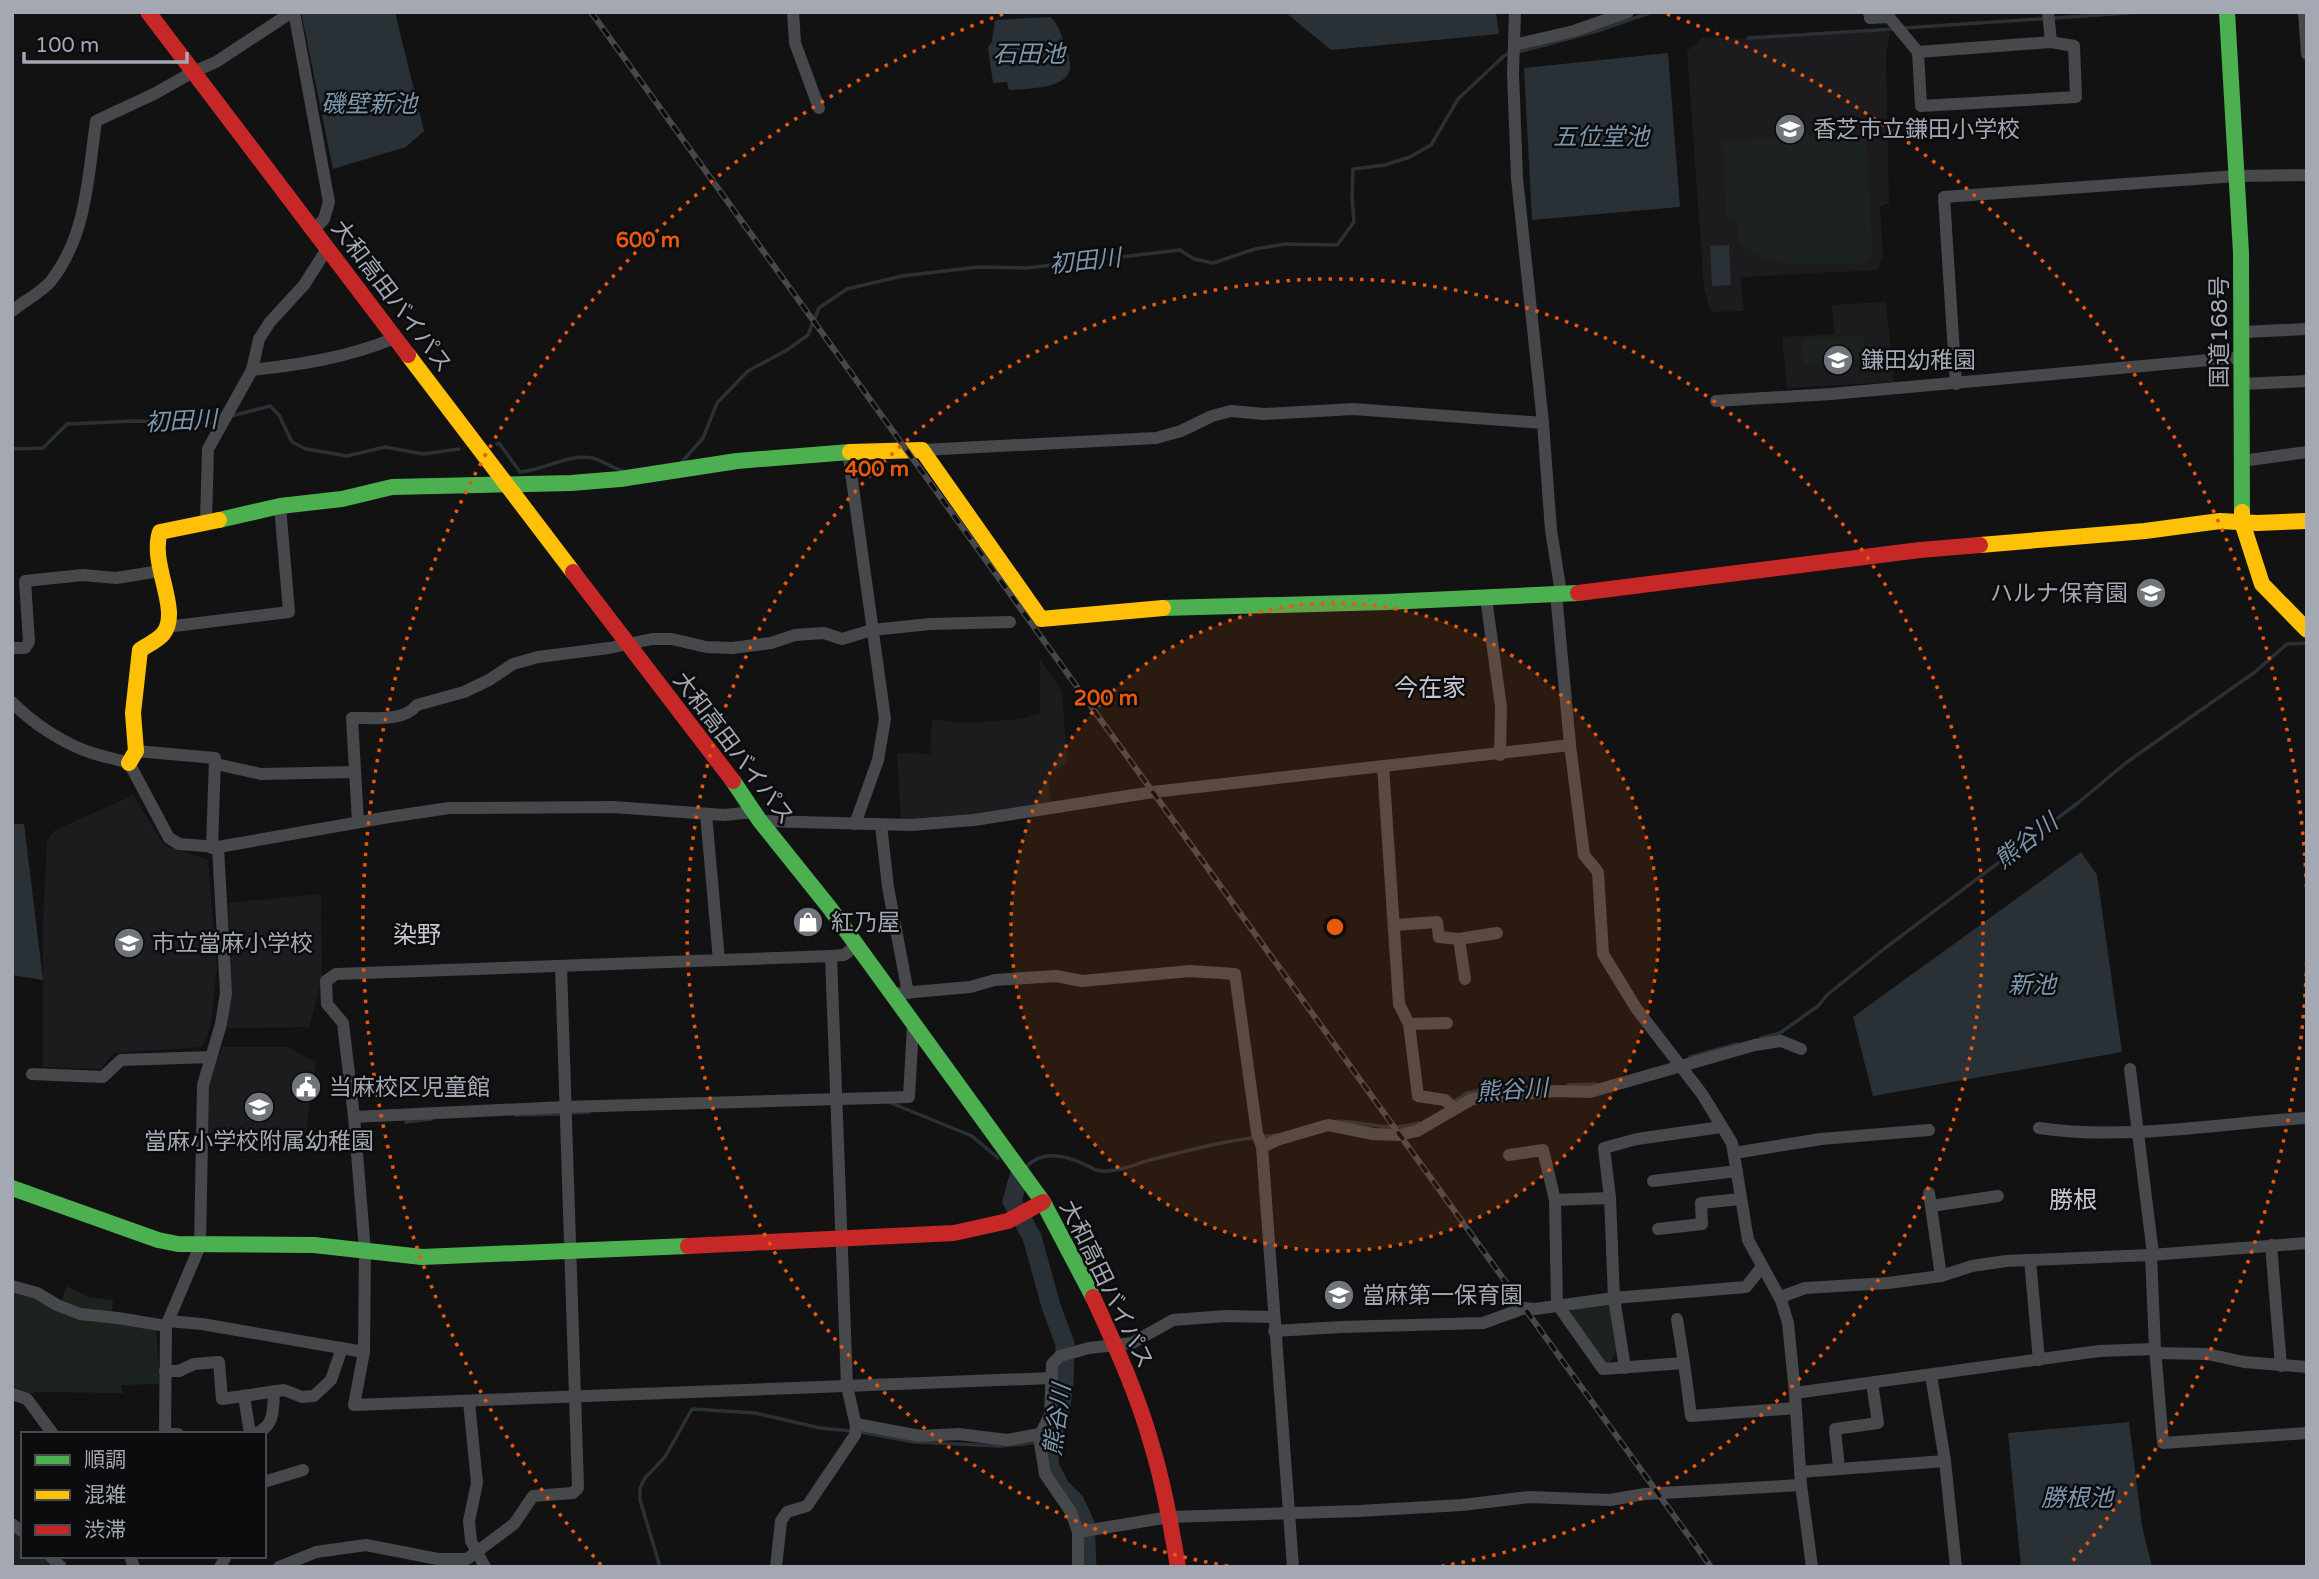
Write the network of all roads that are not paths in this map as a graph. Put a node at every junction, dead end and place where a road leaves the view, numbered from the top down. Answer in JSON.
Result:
{"nodes":[{"id":1,"x":148,"y":12,"type":"edge"},
{"id":2,"x":293,"y":12,"type":"edge"},
{"id":3,"x":793,"y":12,"type":"edge"},
{"id":4,"x":1515,"y":12,"type":"edge"},
{"id":5,"x":1628,"y":12,"type":"edge"},
{"id":6,"x":1869,"y":12,"type":"edge"},
{"id":7,"x":2048,"y":12,"type":"edge"},
{"id":8,"x":2227,"y":12,"type":"edge"},
{"id":9,"x":2304,"y":12,"type":"edge"},
{"id":10,"x":2051,"y":43,"type":"junction"},
{"id":11,"x":1514,"y":50,"type":"junction"},
{"id":12,"x":1918,"y":52,"type":"junction"},
{"id":13,"x":2307,"y":54,"type":"edge"},
{"id":14,"x":194,"y":72,"type":"junction"},
{"id":15,"x":819,"y":108,"type":"dead end"},
{"id":16,"x":2237,"y":176,"type":"junction"},
{"id":17,"x":2307,"y":176,"type":"edge"},
{"id":18,"x":314,"y":230,"type":"junction"},
{"id":19,"x":327,"y":249,"type":"junction"},
{"id":20,"x":12,"y":311,"type":"edge"},
{"id":21,"x":2307,"y":329,"type":"edge"},
{"id":22,"x":2242,"y":332,"type":"junction"},
{"id":23,"x":395,"y":338,"type":"junction"},
{"id":24,"x":2242,"y":357,"type":"junction"},
{"id":25,"x":252,"y":370,"type":"junction"},
{"id":26,"x":2307,"y":381,"type":"edge"},
{"id":27,"x":1956,"y":384,"type":"junction"},
{"id":28,"x":2242,"y":384,"type":"junction"},
{"id":29,"x":1716,"y":401,"type":"dead end"},
{"id":30,"x":1543,"y":423,"type":"junction"},
{"id":31,"x":922,"y":450,"type":"junction"},
{"id":32,"x":848,"y":451,"type":"junction"},
{"id":33,"x":2307,"y":452,"type":"edge"},
{"id":34,"x":2242,"y":461,"type":"junction"},
{"id":35,"x":507,"y":486,"type":"junction"},
{"id":36,"x":280,"y":506,"type":"junction"},
{"id":37,"x":2307,"y":521,"type":"edge"},
{"id":38,"x":206,"y":522,"type":"junction"},
{"id":39,"x":2242,"y":522,"type":"junction"},
{"id":40,"x":160,"y":571,"type":"junction"},
{"id":41,"x":1558,"y":593,"type":"junction"},
{"id":42,"x":1486,"y":598,"type":"junction"},
{"id":43,"x":1010,"y":622,"type":"dead end"},
{"id":44,"x":166,"y":627,"type":"junction"},
{"id":45,"x":2305,"y":629,"type":"edge"},
{"id":46,"x":872,"y":630,"type":"junction"},
{"id":47,"x":628,"y":645,"type":"junction"},
{"id":48,"x":12,"y":648,"type":"edge"},
{"id":49,"x":12,"y":702,"type":"edge"},
{"id":50,"x":1570,"y":745,"type":"junction"},
{"id":51,"x":1500,"y":755,"type":"junction"},
{"id":52,"x":132,"y":757,"type":"junction"},
{"id":53,"x":216,"y":764,"type":"junction"},
{"id":54,"x":1383,"y":766,"type":"junction"},
{"id":55,"x":355,"y":772,"type":"junction"},
{"id":56,"x":706,"y":814,"type":"junction"},
{"id":57,"x":757,"y":817,"type":"junction"},
{"id":58,"x":358,"y":822,"type":"junction"},
{"id":59,"x":855,"y":824,"type":"junction"},
{"id":60,"x":881,"y":825,"type":"junction"},
{"id":61,"x":215,"y":848,"type":"junction"},
{"id":62,"x":1395,"y":925,"type":"junction"},
{"id":63,"x":1497,"y":933,"type":"dead end"},
{"id":64,"x":1459,"y":939,"type":"junction"},
{"id":65,"x":856,"y":946,"type":"junction"},
{"id":66,"x":831,"y":956,"type":"junction"},
{"id":67,"x":719,"y":960,"type":"junction"},
{"id":68,"x":561,"y":966,"type":"junction"},
{"id":69,"x":1465,"y":979,"type":"dead end"},
{"id":70,"x":908,"y":993,"type":"junction"},
{"id":71,"x":891,"y":994,"type":"junction"},
{"id":72,"x":913,"y":1023,"type":"junction"},
{"id":73,"x":1447,"y":1023,"type":"dead end"},
{"id":74,"x":1409,"y":1024,"type":"junction"},
{"id":75,"x":1801,"y":1049,"type":"dead end"},
{"id":76,"x":211,"y":1057,"type":"junction"},
{"id":77,"x":1681,"y":1065,"type":"junction"},
{"id":78,"x":2130,"y":1069,"type":"dead end"},
{"id":79,"x":32,"y":1074,"type":"dead end"},
{"id":80,"x":836,"y":1097,"type":"junction"},
{"id":81,"x":1450,"y":1104,"type":"junction"},
{"id":82,"x":565,"y":1107,"type":"junction"},
{"id":83,"x":354,"y":1117,"type":"junction"},
{"id":84,"x":2307,"y":1118,"type":"edge"},
{"id":85,"x":1721,"y":1126,"type":"junction"},
{"id":86,"x":2039,"y":1128,"type":"dead end"},
{"id":87,"x":1928,"y":1130,"type":"dead end"},
{"id":88,"x":2138,"y":1132,"type":"junction"},
{"id":89,"x":1262,"y":1147,"type":"junction"},
{"id":90,"x":1734,"y":1153,"type":"junction"},
{"id":91,"x":1509,"y":1155,"type":"dead end"},
{"id":92,"x":1737,"y":1171,"type":"junction"},
{"id":93,"x":1653,"y":1181,"type":"dead end"},
{"id":94,"x":12,"y":1188,"type":"edge"},
{"id":95,"x":1998,"y":1196,"type":"dead end"},
{"id":96,"x":1610,"y":1198,"type":"junction"},
{"id":97,"x":1740,"y":1199,"type":"junction"},
{"id":98,"x":1555,"y":1200,"type":"junction"},
{"id":99,"x":1036,"y":1202,"type":"junction"},
{"id":100,"x":1658,"y":1229,"type":"dead end"},
{"id":101,"x":841,"y":1240,"type":"junction"},
{"id":102,"x":2307,"y":1243,"type":"edge"},
{"id":103,"x":2271,"y":1245,"type":"junction"},
{"id":104,"x":200,"y":1246,"type":"junction"},
{"id":105,"x":571,"y":1250,"type":"junction"},
{"id":106,"x":365,"y":1251,"type":"junction"},
{"id":107,"x":2152,"y":1254,"type":"junction"},
{"id":108,"x":2030,"y":1260,"type":"junction"},
{"id":109,"x":1761,"y":1268,"type":"junction"},
{"id":110,"x":1941,"y":1276,"type":"junction"},
{"id":111,"x":12,"y":1286,"type":"edge"},
{"id":112,"x":1614,"y":1298,"type":"junction"},
{"id":113,"x":1781,"y":1300,"type":"junction"},
{"id":114,"x":1557,"y":1304,"type":"junction"},
{"id":115,"x":1273,"y":1317,"type":"junction"},
{"id":116,"x":1677,"y":1319,"type":"dead end"},
{"id":117,"x":167,"y":1324,"type":"junction"},
{"id":118,"x":1274,"y":1331,"type":"junction"},
{"id":119,"x":1115,"y":1345,"type":"junction"},
{"id":120,"x":342,"y":1348,"type":"junction"},
{"id":121,"x":2156,"y":1351,"type":"junction"},
{"id":122,"x":364,"y":1352,"type":"junction"},
{"id":123,"x":2039,"y":1360,"type":"junction"},
{"id":124,"x":1684,"y":1363,"type":"junction"},
{"id":125,"x":2281,"y":1366,"type":"junction"},
{"id":126,"x":2307,"y":1367,"type":"edge"},
{"id":127,"x":1625,"y":1368,"type":"junction"},
{"id":128,"x":164,"y":1371,"type":"junction"},
{"id":129,"x":1931,"y":1375,"type":"junction"},
{"id":130,"x":1052,"y":1378,"type":"junction"},
{"id":131,"x":1872,"y":1383,"type":"junction"},
{"id":132,"x":847,"y":1386,"type":"junction"},
{"id":133,"x":274,"y":1391,"type":"junction"},
{"id":134,"x":1795,"y":1393,"type":"junction"},
{"id":135,"x":12,"y":1394,"type":"edge"},
{"id":136,"x":244,"y":1396,"type":"junction"},
{"id":137,"x":576,"y":1397,"type":"junction"},
{"id":138,"x":469,"y":1402,"type":"junction"},
{"id":139,"x":1796,"y":1408,"type":"junction"},
{"id":140,"x":856,"y":1429,"type":"junction"},
{"id":141,"x":52,"y":1432,"type":"edge"},
{"id":142,"x":166,"y":1432,"type":"edge"},
{"id":143,"x":252,"y":1432,"type":"edge"},
{"id":144,"x":261,"y":1432,"type":"edge"},
{"id":145,"x":2307,"y":1433,"type":"edge"},
{"id":146,"x":1039,"y":1439,"type":"junction"},
{"id":147,"x":1945,"y":1461,"type":"junction"},
{"id":148,"x":1839,"y":1468,"type":"junction"},
{"id":149,"x":303,"y":1470,"type":"dead end"},
{"id":150,"x":1801,"y":1479,"type":"junction"},
{"id":151,"x":266,"y":1481,"type":"edge"},
{"id":152,"x":1289,"y":1514,"type":"junction"},
{"id":153,"x":1170,"y":1517,"type":"junction"},
{"id":154,"x":1084,"y":1531,"type":"junction"},
{"id":155,"x":476,"y":1553,"type":"junction"},
{"id":156,"x":279,"y":1567,"type":"edge"},
{"id":157,"x":485,"y":1567,"type":"edge"},
{"id":158,"x":776,"y":1567,"type":"edge"},
{"id":159,"x":1077,"y":1567,"type":"edge"},
{"id":160,"x":1178,"y":1567,"type":"edge"},
{"id":161,"x":1293,"y":1567,"type":"edge"},
{"id":162,"x":1812,"y":1567,"type":"edge"},
{"id":163,"x":1956,"y":1567,"type":"edge"}],
"edges":[{"from":1,"to":14,"type":"main road","name":"大和高田バイパス"},
{"from":2,"to":14,"type":"street"},
{"from":2,"to":18,"type":"street"},
{"from":3,"to":15,"type":"street"},
{"from":4,"to":11,"type":"street"},
{"from":5,"to":11,"type":"street"},
{"from":6,"to":12,"type":"street"},
{"from":7,"to":10,"type":"street"},
{"from":8,"to":16,"type":"main road","name":"国道168号"},
{"from":9,"to":13,"type":"street"},
{"from":10,"to":12,"type":"street"},
{"from":10,"to":12,"type":"street"},
{"from":11,"to":30,"type":"street"},
{"from":14,"to":18,"type":"main road","name":"大和高田バイパス"},
{"from":14,"to":20,"type":"street"},
{"from":16,"to":17,"type":"street"},
{"from":16,"to":22,"type":"main road","name":"国道168号"},
{"from":16,"to":27,"type":"street"},
{"from":18,"to":19,"type":"main road","name":"大和高田バイパス"},
{"from":19,"to":23,"type":"main road","name":"大和高田バイパス"},
{"from":19,"to":25,"type":"street"},
{"from":21,"to":22,"type":"street"},
{"from":22,"to":24,"type":"main road","name":"国道168号"},
{"from":23,"to":25,"type":"street"},
{"from":23,"to":35,"type":"main road","name":"大和高田バイパス"},
{"from":24,"to":27,"type":"street"},
{"from":24,"to":28,"type":"main road","name":"国道168号"},
{"from":25,"to":38,"type":"street"},
{"from":26,"to":28,"type":"street"},
{"from":27,"to":29,"type":"street"},
{"from":28,"to":34,"type":"main road","name":"国道168号"},
{"from":30,"to":31,"type":"street"},
{"from":30,"to":41,"type":"street"},
{"from":31,"to":32,"type":"main road"},
{"from":31,"to":42,"type":"main road"},
{"from":32,"to":35,"type":"main road"},
{"from":32,"to":46,"type":"street"},
{"from":33,"to":34,"type":"street"},
{"from":34,"to":39,"type":"main road","name":"国道168号"},
{"from":35,"to":36,"type":"main road"},
{"from":35,"to":47,"type":"main road","name":"大和高田バイパス"},
{"from":36,"to":38,"type":"main road"},
{"from":36,"to":44,"type":"street"},
{"from":37,"to":39,"type":"main road"},
{"from":38,"to":40,"type":"main road"},
{"from":39,"to":41,"type":"main road"},
{"from":39,"to":45,"type":"main road","name":"国道168号"},
{"from":40,"to":44,"type":"main road"},
{"from":40,"to":48,"type":"street"},
{"from":41,"to":42,"type":"main road"},
{"from":41,"to":50,"type":"street"},
{"from":42,"to":51,"type":"street"},
{"from":43,"to":46,"type":"street"},
{"from":44,"to":52,"type":"main road"},
{"from":46,"to":47,"type":"street"},
{"from":46,"to":59,"type":"street"},
{"from":47,"to":55,"type":"street"},
{"from":47,"to":57,"type":"main road","name":"大和高田バイパス"},
{"from":49,"to":52,"type":"street"},
{"from":50,"to":51,"type":"street"},
{"from":50,"to":77,"type":"street"},
{"from":51,"to":54,"type":"street"},
{"from":52,"to":53,"type":"street"},
{"from":52,"to":61,"type":"street"},
{"from":53,"to":55,"type":"street"},
{"from":53,"to":61,"type":"street"},
{"from":54,"to":60,"type":"street"},
{"from":54,"to":62,"type":"street"},
{"from":55,"to":58,"type":"street"},
{"from":56,"to":57,"type":"street"},
{"from":56,"to":58,"type":"street"},
{"from":56,"to":67,"type":"street"},
{"from":57,"to":59,"type":"street"},
{"from":57,"to":65,"type":"main road","name":"大和高田バイパス"},
{"from":58,"to":61,"type":"street"},
{"from":59,"to":60,"type":"street"},
{"from":60,"to":70,"type":"street"},
{"from":61,"to":76,"type":"street"},
{"from":62,"to":64,"type":"street"},
{"from":62,"to":74,"type":"street"},
{"from":63,"to":64,"type":"street"},
{"from":64,"to":69,"type":"street"},
{"from":65,"to":66,"type":"street"},
{"from":65,"to":71,"type":"main road","name":"大和高田バイパス"},
{"from":66,"to":67,"type":"street"},
{"from":66,"to":80,"type":"street"},
{"from":67,"to":68,"type":"street"},
{"from":68,"to":82,"type":"street"},
{"from":68,"to":83,"type":"street"},
{"from":70,"to":71,"type":"street"},
{"from":70,"to":89,"type":"street"},
{"from":71,"to":72,"type":"main road","name":"大和高田バイパス"},
{"from":72,"to":80,"type":"street"},
{"from":72,"to":99,"type":"main road","name":"大和高田バイパス"},
{"from":73,"to":74,"type":"street"},
{"from":74,"to":81,"type":"street"},
{"from":75,"to":77,"type":"street"},
{"from":76,"to":79,"type":"street"},
{"from":76,"to":104,"type":"street"},
{"from":77,"to":81,"type":"street"},
{"from":77,"to":85,"type":"street"},
{"from":78,"to":88,"type":"street"},
{"from":80,"to":82,"type":"street"},
{"from":80,"to":101,"type":"street"},
{"from":81,"to":89,"type":"street"},
{"from":82,"to":83,"type":"street"},
{"from":82,"to":105,"type":"street"},
{"from":83,"to":106,"type":"street"},
{"from":84,"to":88,"type":"street"},
{"from":85,"to":90,"type":"street"},
{"from":85,"to":96,"type":"street"},
{"from":86,"to":88,"type":"street"},
{"from":87,"to":90,"type":"street"},
{"from":88,"to":107,"type":"street"},
{"from":89,"to":115,"type":"street"},
{"from":90,"to":92,"type":"street"},
{"from":91,"to":98,"type":"street"},
{"from":92,"to":93,"type":"street"},
{"from":92,"to":97,"type":"street"},
{"from":94,"to":104,"type":"main road"},
{"from":95,"to":110,"type":"street"},
{"from":96,"to":98,"type":"street"},
{"from":96,"to":112,"type":"street"},
{"from":97,"to":100,"type":"street"},
{"from":97,"to":109,"type":"street"},
{"from":98,"to":114,"type":"street"},
{"from":99,"to":101,"type":"main road"},
{"from":99,"to":119,"type":"main road","name":"大和高田バイパス"},
{"from":101,"to":105,"type":"main road"},
{"from":101,"to":132,"type":"street"},
{"from":102,"to":103,"type":"street"},
{"from":103,"to":107,"type":"street"},
{"from":103,"to":125,"type":"street"},
{"from":104,"to":106,"type":"main road"},
{"from":104,"to":117,"type":"street"},
{"from":105,"to":106,"type":"main road"},
{"from":105,"to":137,"type":"street"},
{"from":106,"to":122,"type":"street"},
{"from":107,"to":108,"type":"street"},
{"from":107,"to":121,"type":"street"},
{"from":108,"to":110,"type":"street"},
{"from":108,"to":123,"type":"street"},
{"from":109,"to":112,"type":"street"},
{"from":109,"to":113,"type":"street"},
{"from":110,"to":113,"type":"street"},
{"from":111,"to":117,"type":"street"},
{"from":112,"to":114,"type":"street"},
{"from":112,"to":127,"type":"street"},
{"from":113,"to":134,"type":"street"},
{"from":114,"to":118,"type":"street"},
{"from":114,"to":127,"type":"street"},
{"from":115,"to":118,"type":"street"},
{"from":115,"to":119,"type":"street"},
{"from":116,"to":124,"type":"street"},
{"from":117,"to":120,"type":"street"},
{"from":117,"to":128,"type":"street"},
{"from":118,"to":152,"type":"street"},
{"from":119,"to":130,"type":"street"},
{"from":119,"to":153,"type":"main road","name":"大和高田バイパス"},
{"from":120,"to":122,"type":"street"},
{"from":120,"to":133,"type":"street"},
{"from":121,"to":123,"type":"street"},
{"from":121,"to":125,"type":"street"},
{"from":121,"to":145,"type":"street"},
{"from":122,"to":138,"type":"street"},
{"from":123,"to":129,"type":"street"},
{"from":124,"to":127,"type":"street"},
{"from":124,"to":139,"type":"street"},
{"from":125,"to":126,"type":"street"},
{"from":128,"to":136,"type":"street"},
{"from":128,"to":142,"type":"street"},
{"from":129,"to":131,"type":"street"},
{"from":129,"to":147,"type":"street"},
{"from":130,"to":132,"type":"street"},
{"from":130,"to":146,"type":"street"},
{"from":131,"to":134,"type":"street"},
{"from":131,"to":148,"type":"street"},
{"from":132,"to":137,"type":"street"},
{"from":132,"to":140,"type":"street"},
{"from":133,"to":136,"type":"street"},
{"from":133,"to":144,"type":"street"},
{"from":134,"to":139,"type":"street"},
{"from":135,"to":141,"type":"street"},
{"from":136,"to":143,"type":"street"},
{"from":137,"to":138,"type":"street"},
{"from":137,"to":155,"type":"street"},
{"from":138,"to":155,"type":"street"},
{"from":139,"to":150,"type":"street"},
{"from":140,"to":146,"type":"street"},
{"from":140,"to":158,"type":"street"},
{"from":146,"to":154,"type":"street"},
{"from":147,"to":148,"type":"street"},
{"from":147,"to":163,"type":"street"},
{"from":148,"to":150,"type":"street"},
{"from":149,"to":151,"type":"street"},
{"from":150,"to":152,"type":"street"},
{"from":150,"to":162,"type":"street"},
{"from":152,"to":153,"type":"street"},
{"from":152,"to":161,"type":"street"},
{"from":153,"to":154,"type":"street"},
{"from":153,"to":160,"type":"main road","name":"大和高田バイパス"},
{"from":154,"to":159,"type":"street"},
{"from":155,"to":156,"type":"street"},
{"from":155,"to":157,"type":"street"}]}
